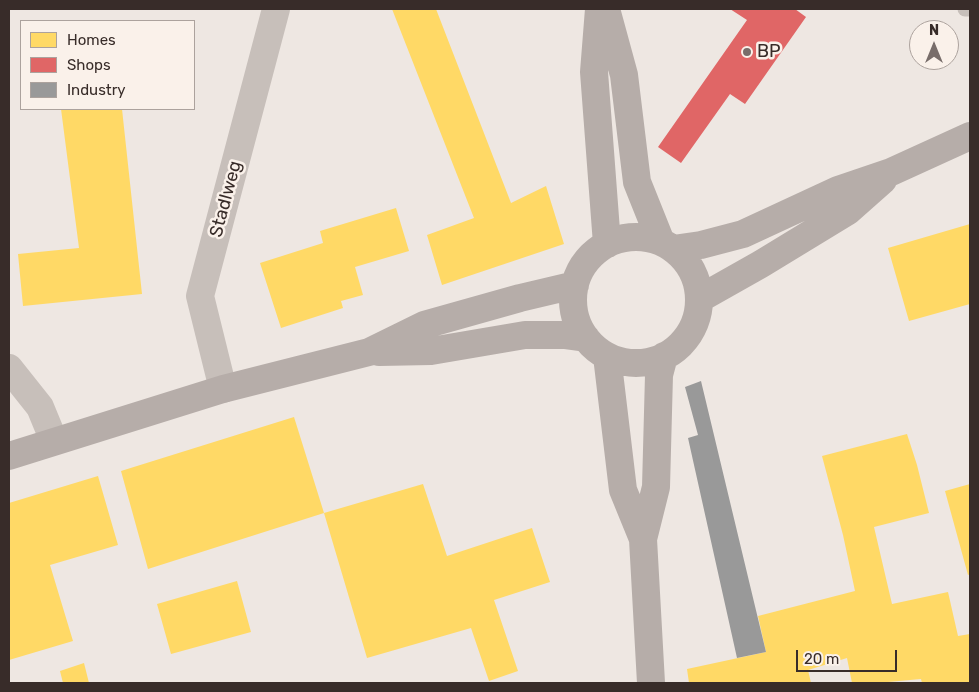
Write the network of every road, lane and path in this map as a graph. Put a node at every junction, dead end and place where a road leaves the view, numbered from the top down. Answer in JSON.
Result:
{"nodes":[{"id":1,"x":276,"y":9,"type":"edge"},
{"id":2,"x":598,"y":9,"type":"edge"},
{"id":3,"x":606,"y":9,"type":"edge"},
{"id":4,"x":965,"y":9,"type":"edge"},
{"id":5,"x":970,"y":9,"type":"edge"},
{"id":6,"x":970,"y":136,"type":"edge"},
{"id":7,"x":891,"y":172,"type":"junction"},
{"id":8,"x":607,"y":244,"type":"junction"},
{"id":9,"x":667,"y":246,"type":"junction"},
{"id":10,"x":575,"y":285,"type":"junction"},
{"id":11,"x":699,"y":299,"type":"junction"},
{"id":12,"x":586,"y":338,"type":"junction"},
{"id":13,"x":369,"y":352,"type":"junction"},
{"id":14,"x":608,"y":356,"type":"junction"},
{"id":15,"x":664,"y":356,"type":"junction"},
{"id":16,"x":9,"y":368,"type":"edge"},
{"id":17,"x":223,"y":390,"type":"junction"},
{"id":18,"x":54,"y":441,"type":"junction"},
{"id":19,"x":9,"y":456,"type":"edge"},
{"id":20,"x":643,"y":538,"type":"junction"},
{"id":21,"x":651,"y":683,"type":"edge"}],
"edges":[{"from":1,"to":17,"type":"street","name":"Stadlweg"},
{"from":2,"to":8,"type":"main road"},
{"from":3,"to":9,"type":"main road"},
{"from":4,"to":5,"type":"lane"},
{"from":6,"to":7,"type":"main road"},
{"from":7,"to":9,"type":"main road"},
{"from":7,"to":11,"type":"main road"},
{"from":8,"to":9,"type":"main road"},
{"from":8,"to":10,"type":"main road"},
{"from":9,"to":11,"type":"main road"},
{"from":10,"to":12,"type":"main road"},
{"from":10,"to":13,"type":"main road"},
{"from":11,"to":15,"type":"main road"},
{"from":12,"to":13,"type":"main road"},
{"from":12,"to":14,"type":"main road"},
{"from":13,"to":17,"type":"main road"},
{"from":14,"to":15,"type":"main road"},
{"from":14,"to":20,"type":"main road"},
{"from":15,"to":20,"type":"main road"},
{"from":16,"to":18,"type":"street"},
{"from":17,"to":18,"type":"main road"},
{"from":18,"to":19,"type":"main road"},
{"from":20,"to":21,"type":"main road"}]}
